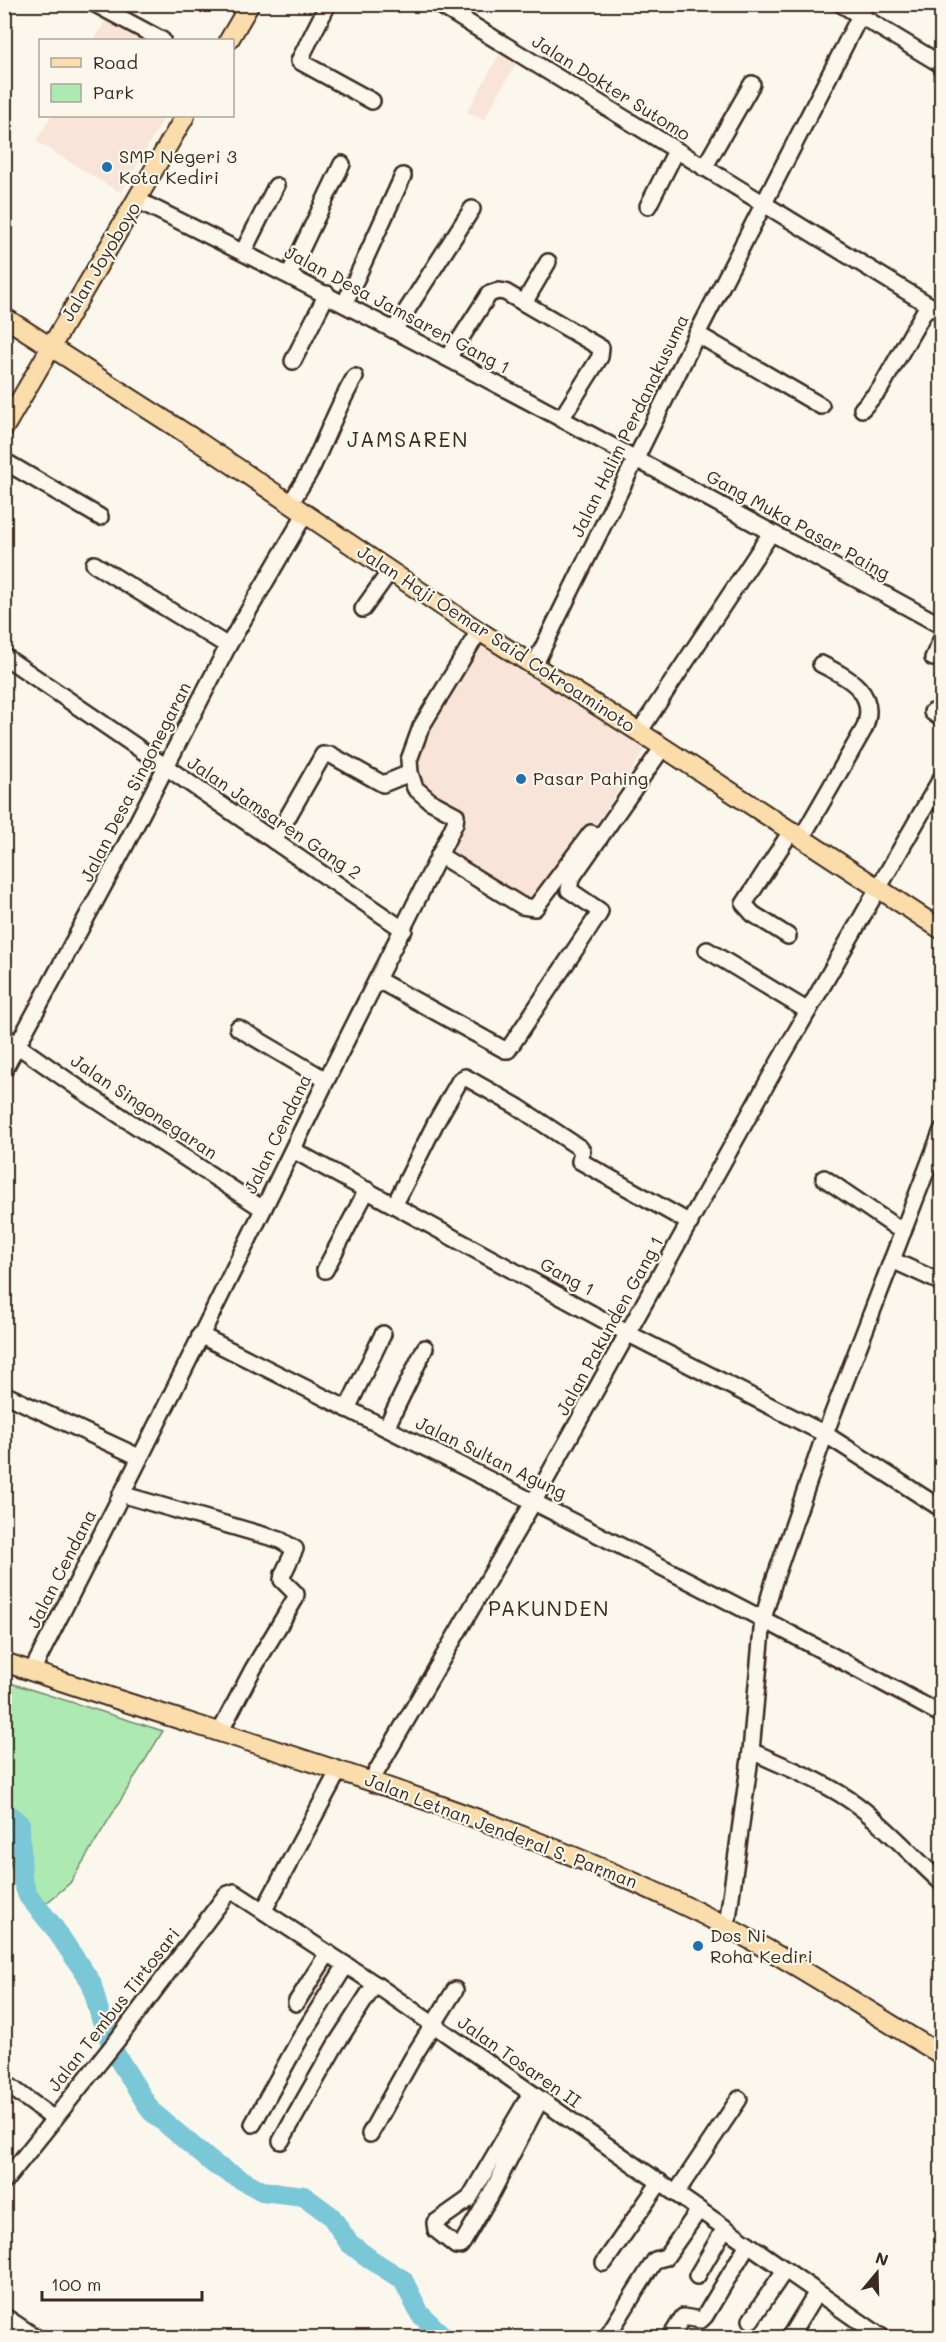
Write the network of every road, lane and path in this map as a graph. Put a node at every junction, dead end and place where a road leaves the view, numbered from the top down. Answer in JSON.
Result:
{"nodes":[{"id":1,"x":95,"y":4,"type":"edge"},
{"id":2,"x":250,"y":4,"type":"edge"},
{"id":3,"x":328,"y":4,"type":"edge"},
{"id":4,"x":438,"y":4,"type":"edge"},
{"id":5,"x":841,"y":4,"type":"edge"},
{"id":6,"x":863,"y":10,"type":"edge"},
{"id":7,"x":160,"y":39,"type":"edge"},
{"id":8,"x":230,"y":39,"type":"edge"},
{"id":9,"x":942,"y":65,"type":"edge"},
{"id":10,"x":752,"y":84,"type":"dead end"},
{"id":11,"x":372,"y":101,"type":"dead end"},
{"id":12,"x":184,"y":117,"type":"edge"},
{"id":13,"x":676,"y":151,"type":"junction"},
{"id":14,"x":342,"y":164,"type":"dead end"},
{"id":15,"x":704,"y":168,"type":"junction"},
{"id":16,"x":403,"y":176,"type":"dead end"},
{"id":17,"x":276,"y":186,"type":"dead end"},
{"id":18,"x":138,"y":200,"type":"junction"},
{"id":19,"x":764,"y":205,"type":"junction"},
{"id":20,"x":648,"y":206,"type":"dead end"},
{"id":21,"x":472,"y":209,"type":"dead end"},
{"id":22,"x":243,"y":252,"type":"junction"},
{"id":23,"x":548,"y":262,"type":"dead end"},
{"id":24,"x":289,"y":274,"type":"junction"},
{"id":25,"x":327,"y":294,"type":"junction"},
{"id":26,"x":345,"y":303,"type":"junction"},
{"id":27,"x":524,"y":303,"type":"junction"},
{"id":28,"x":928,"y":305,"type":"junction"},
{"id":29,"x":942,"y":313,"type":"edge"},
{"id":30,"x":4,"y":317,"type":"edge"},
{"id":31,"x":394,"y":330,"type":"junction"},
{"id":32,"x":697,"y":334,"type":"junction"},
{"id":33,"x":51,"y":346,"type":"junction"},
{"id":34,"x":448,"y":358,"type":"junction"},
{"id":35,"x":293,"y":361,"type":"dead end"},
{"id":36,"x":355,"y":377,"type":"dead end"},
{"id":37,"x":821,"y":406,"type":"dead end"},
{"id":38,"x":862,"y":409,"type":"dead end"},
{"id":39,"x":561,"y":419,"type":"junction"},
{"id":40,"x":4,"y":428,"type":"edge"},
{"id":41,"x":636,"y":459,"type":"junction"},
{"id":42,"x":4,"y":460,"type":"edge"},
{"id":43,"x":298,"y":509,"type":"junction"},
{"id":44,"x":100,"y":517,"type":"dead end"},
{"id":45,"x":771,"y":533,"type":"junction"},
{"id":46,"x":94,"y":564,"type":"dead end"},
{"id":47,"x":390,"y":571,"type":"junction"},
{"id":48,"x":363,"y":609,"type":"dead end"},
{"id":49,"x":942,"y":626,"type":"edge"},
{"id":50,"x":479,"y":631,"type":"junction"},
{"id":51,"x":942,"y":638,"type":"edge"},
{"id":52,"x":228,"y":646,"type":"junction"},
{"id":53,"x":4,"y":656,"type":"edge"},
{"id":54,"x":933,"y":657,"type":"dead end"},
{"id":55,"x":821,"y":664,"type":"dead end"},
{"id":56,"x":534,"y":666,"type":"junction"},
{"id":57,"x":639,"y":732,"type":"junction"},
{"id":58,"x":659,"y":744,"type":"junction"},
{"id":59,"x":166,"y":768,"type":"junction"},
{"id":60,"x":410,"y":773,"type":"junction"},
{"id":61,"x":942,"y":777,"type":"edge"},
{"id":62,"x":797,"y":833,"type":"junction"},
{"id":63,"x":274,"y":841,"type":"junction"},
{"id":64,"x":439,"y":855,"type":"junction"},
{"id":65,"x":879,"y":888,"type":"junction"},
{"id":66,"x":404,"y":930,"type":"junction"},
{"id":67,"x":942,"y":930,"type":"edge"},
{"id":68,"x":788,"y":936,"type":"dead end"},
{"id":69,"x":707,"y":950,"type":"dead end"},
{"id":70,"x":378,"y":980,"type":"junction"},
{"id":71,"x":808,"y":1011,"type":"junction"},
{"id":72,"x":237,"y":1028,"type":"dead end"},
{"id":73,"x":4,"y":1036,"type":"edge"},
{"id":74,"x":18,"y":1046,"type":"junction"},
{"id":75,"x":4,"y":1070,"type":"edge"},
{"id":76,"x":326,"y":1080,"type":"junction"},
{"id":77,"x":942,"y":1131,"type":"edge"},
{"id":78,"x":292,"y":1150,"type":"junction"},
{"id":79,"x":824,"y":1178,"type":"dead end"},
{"id":80,"x":367,"y":1190,"type":"junction"},
{"id":81,"x":395,"y":1204,"type":"junction"},
{"id":82,"x":263,"y":1209,"type":"junction"},
{"id":83,"x":690,"y":1223,"type":"junction"},
{"id":84,"x":903,"y":1232,"type":"junction"},
{"id":85,"x":892,"y":1260,"type":"junction"},
{"id":86,"x":325,"y":1270,"type":"dead end"},
{"id":87,"x":942,"y":1283,"type":"edge"},
{"id":88,"x":383,"y":1334,"type":"dead end"},
{"id":89,"x":629,"y":1334,"type":"junction"},
{"id":90,"x":200,"y":1335,"type":"junction"},
{"id":91,"x":425,"y":1348,"type":"dead end"},
{"id":92,"x":4,"y":1394,"type":"edge"},
{"id":93,"x":347,"y":1409,"type":"junction"},
{"id":94,"x":386,"y":1428,"type":"junction"},
{"id":95,"x":825,"y":1434,"type":"junction"},
{"id":96,"x":139,"y":1457,"type":"junction"},
{"id":97,"x":121,"y":1494,"type":"junction"},
{"id":98,"x":534,"y":1501,"type":"junction"},
{"id":99,"x":942,"y":1509,"type":"edge"},
{"id":100,"x":764,"y":1619,"type":"junction"},
{"id":101,"x":4,"y":1662,"type":"edge"},
{"id":102,"x":32,"y":1671,"type":"junction"},
{"id":103,"x":942,"y":1715,"type":"edge"},
{"id":104,"x":220,"y":1732,"type":"junction"},
{"id":105,"x":751,"y":1751,"type":"junction"},
{"id":106,"x":339,"y":1770,"type":"junction"},
{"id":107,"x":371,"y":1781,"type":"junction"},
{"id":108,"x":942,"y":1883,"type":"edge"},
{"id":109,"x":264,"y":1910,"type":"junction"},
{"id":110,"x":727,"y":1926,"type":"junction"},
{"id":111,"x":328,"y":1953,"type":"junction"},
{"id":112,"x":346,"y":1965,"type":"junction"},
{"id":113,"x":375,"y":1984,"type":"junction"},
{"id":114,"x":455,"y":1990,"type":"dead end"},
{"id":115,"x":296,"y":2003,"type":"dead end"},
{"id":116,"x":433,"y":2026,"type":"junction"},
{"id":117,"x":942,"y":2055,"type":"edge"},
{"id":118,"x":4,"y":2082,"type":"edge"},
{"id":119,"x":535,"y":2097,"type":"junction"},
{"id":120,"x":739,"y":2099,"type":"dead end"},
{"id":121,"x":54,"y":2119,"type":"junction"},
{"id":122,"x":253,"y":2124,"type":"dead end"},
{"id":123,"x":370,"y":2134,"type":"dead end"},
{"id":124,"x":281,"y":2140,"type":"dead end"},
{"id":125,"x":4,"y":2182,"type":"edge"},
{"id":126,"x":660,"y":2182,"type":"junction"},
{"id":127,"x":676,"y":2193,"type":"junction"},
{"id":128,"x":699,"y":2210,"type":"junction"},
{"id":129,"x":725,"y":2228,"type":"junction"},
{"id":130,"x":748,"y":2244,"type":"junction"},
{"id":131,"x":604,"y":2263,"type":"dead end"},
{"id":132,"x":785,"y":2270,"type":"junction"},
{"id":133,"x":697,"y":2276,"type":"dead end"},
{"id":134,"x":817,"y":2292,"type":"junction"},
{"id":135,"x":4,"y":2316,"type":"edge"},
{"id":136,"x":751,"y":2319,"type":"dead end"},
{"id":137,"x":37,"y":2337,"type":"edge"},
{"id":138,"x":606,"y":2337,"type":"edge"},
{"id":139,"x":670,"y":2337,"type":"edge"},
{"id":140,"x":789,"y":2337,"type":"edge"},
{"id":141,"x":883,"y":2337,"type":"edge"}],
"edges":[{"from":1,"to":7,"type":"street"},
{"from":2,"to":8,"type":"main road"},
{"from":3,"to":11,"type":"street"},
{"from":4,"to":13,"type":"street","name":"Jalan Dokter Sutomo"},
{"from":5,"to":6,"type":"street"},
{"from":6,"to":9,"type":"street"},
{"from":6,"to":19,"type":"street","name":"Jalan Halim Perdanakusuma"},
{"from":10,"to":15,"type":"street"},
{"from":12,"to":18,"type":"main road","name":"Jalan Joyoboyo"},
{"from":13,"to":15,"type":"street","name":"Jalan Dokter Sutomo"},
{"from":13,"to":20,"type":"street"},
{"from":14,"to":24,"type":"street"},
{"from":15,"to":19,"type":"street","name":"Jalan Dokter Sutomo"},
{"from":16,"to":26,"type":"street"},
{"from":17,"to":22,"type":"street"},
{"from":18,"to":22,"type":"street","name":"Jalan Desa Jamsaren Gang 1"},
{"from":18,"to":33,"type":"main road","name":"Jalan Joyoboyo"},
{"from":19,"to":28,"type":"street","name":"Jalan Dokter Sutomo"},
{"from":19,"to":32,"type":"street","name":"Jalan Halim Perdanakusuma"},
{"from":21,"to":31,"type":"street"},
{"from":22,"to":24,"type":"street","name":"Jalan Desa Jamsaren Gang 1"},
{"from":23,"to":27,"type":"street"},
{"from":24,"to":25,"type":"street","name":"Jalan Desa Jamsaren Gang 1"},
{"from":25,"to":26,"type":"street","name":"Jalan Desa Jamsaren Gang 1"},
{"from":25,"to":35,"type":"street"},
{"from":26,"to":31,"type":"street","name":"Jalan Desa Jamsaren Gang 1"},
{"from":27,"to":34,"type":"street"},
{"from":27,"to":39,"type":"street"},
{"from":28,"to":29,"type":"street","name":"Jalan Dokter Sutomo"},
{"from":28,"to":38,"type":"street"},
{"from":30,"to":33,"type":"main road","name":"Jalan Haji Oemar Said Cokroaminoto"},
{"from":31,"to":34,"type":"street","name":"Jalan Desa Jamsaren Gang 1"},
{"from":32,"to":37,"type":"street"},
{"from":32,"to":41,"type":"street","name":"Jalan Halim Perdanakusuma"},
{"from":33,"to":40,"type":"main road","name":"Jalan Joyoboyo"},
{"from":33,"to":43,"type":"main road","name":"Jalan Haji Oemar Said Cokroaminoto"},
{"from":34,"to":39,"type":"street","name":"Jalan Desa Jamsaren Gang 1"},
{"from":36,"to":43,"type":"street","name":"Jalan Desa Singonegaran"},
{"from":39,"to":41,"type":"street","name":"Jalan Desa Jamsaren Gang 1"},
{"from":41,"to":45,"type":"street","name":"Gang Muka Pasar Paing"},
{"from":41,"to":56,"type":"street","name":"Jalan Halim Perdanakusuma"},
{"from":42,"to":44,"type":"street"},
{"from":43,"to":47,"type":"main road","name":"Jalan Haji Oemar Said Cokroaminoto"},
{"from":43,"to":52,"type":"street","name":"Jalan Desa Singonegaran"},
{"from":45,"to":49,"type":"street","name":"Gang Muka Pasar Paing"},
{"from":45,"to":57,"type":"street"},
{"from":46,"to":52,"type":"street"},
{"from":47,"to":48,"type":"street"},
{"from":47,"to":50,"type":"main road","name":"Jalan Haji Oemar Said Cokroaminoto"},
{"from":50,"to":56,"type":"main road","name":"Jalan Haji Oemar Said Cokroaminoto"},
{"from":50,"to":60,"type":"street"},
{"from":51,"to":54,"type":"street"},
{"from":52,"to":59,"type":"street","name":"Jalan Desa Singonegaran"},
{"from":53,"to":59,"type":"street","name":"Jalan Jamsaren Gang 2"},
{"from":55,"to":62,"type":"street"},
{"from":56,"to":57,"type":"main road","name":"Jalan Haji Oemar Said Cokroaminoto"},
{"from":57,"to":58,"type":"main road","name":"Jalan Haji Oemar Said Cokroaminoto"},
{"from":58,"to":62,"type":"main road","name":"Jalan Haji Oemar Said Cokroaminoto"},
{"from":58,"to":64,"type":"street"},
{"from":58,"to":70,"type":"street"},
{"from":59,"to":63,"type":"street","name":"Jalan Jamsaren Gang 2"},
{"from":59,"to":74,"type":"street","name":"Jalan Desa Singonegaran"},
{"from":60,"to":63,"type":"street"},
{"from":60,"to":64,"type":"street","name":"Jalan Cendana"},
{"from":61,"to":65,"type":"street","name":"Jalan Pakunden Gang 1"},
{"from":62,"to":65,"type":"main road","name":"Jalan Haji Oemar Said Cokroaminoto"},
{"from":62,"to":68,"type":"street"},
{"from":63,"to":66,"type":"street","name":"Jalan Jamsaren Gang 2"},
{"from":64,"to":66,"type":"street","name":"Jalan Cendana"},
{"from":65,"to":67,"type":"main road","name":"Jalan Haji Oemar Said Cokroaminoto"},
{"from":65,"to":71,"type":"street","name":"Jalan Pakunden Gang 1"},
{"from":66,"to":70,"type":"street","name":"Jalan Cendana"},
{"from":69,"to":71,"type":"street"},
{"from":70,"to":76,"type":"street","name":"Jalan Cendana"},
{"from":71,"to":83,"type":"street","name":"Jalan Pakunden Gang 1"},
{"from":72,"to":76,"type":"street"},
{"from":73,"to":74,"type":"street","name":"Jalan Singonegaran"},
{"from":74,"to":75,"type":"street","name":"Jalan Desa Singonegaran"},
{"from":74,"to":82,"type":"street","name":"Jalan Singonegaran"},
{"from":76,"to":78,"type":"street","name":"Jalan Cendana"},
{"from":77,"to":84,"type":"street"},
{"from":78,"to":80,"type":"street","name":"Gang 1"},
{"from":78,"to":82,"type":"street","name":"Jalan Cendana"},
{"from":79,"to":84,"type":"street"},
{"from":80,"to":81,"type":"street","name":"Gang 1"},
{"from":80,"to":86,"type":"street"},
{"from":81,"to":83,"type":"street"},
{"from":81,"to":89,"type":"street","name":"Gang 1"},
{"from":82,"to":90,"type":"street","name":"Jalan Cendana"},
{"from":83,"to":89,"type":"street","name":"Jalan Pakunden Gang 1"},
{"from":84,"to":85,"type":"street"},
{"from":85,"to":87,"type":"street"},
{"from":85,"to":95,"type":"street"},
{"from":88,"to":93,"type":"street"},
{"from":89,"to":95,"type":"street","name":"Gang 1"},
{"from":89,"to":98,"type":"street","name":"Jalan Pakunden Gang 1"},
{"from":90,"to":93,"type":"street","name":"Jalan Sultan Agung"},
{"from":90,"to":96,"type":"street","name":"Jalan Cendana"},
{"from":91,"to":94,"type":"street"},
{"from":92,"to":96,"type":"street"},
{"from":93,"to":94,"type":"street","name":"Jalan Sultan Agung"},
{"from":94,"to":98,"type":"street","name":"Jalan Sultan Agung"},
{"from":95,"to":99,"type":"street","name":"Gang 1"},
{"from":95,"to":100,"type":"street"},
{"from":96,"to":97,"type":"street","name":"Jalan Cendana"},
{"from":97,"to":102,"type":"street","name":"Jalan Cendana"},
{"from":97,"to":104,"type":"street"},
{"from":98,"to":100,"type":"street","name":"Jalan Sultan Agung"},
{"from":98,"to":107,"type":"street","name":"Jalan Pakunden Gang 1"},
{"from":100,"to":103,"type":"street","name":"Jalan Sultan Agung"},
{"from":100,"to":105,"type":"street"},
{"from":101,"to":102,"type":"main road","name":"Jalan Letnan Jenderal S. Parman"},
{"from":102,"to":104,"type":"main road","name":"Jalan Letnan Jenderal S. Parman"},
{"from":104,"to":106,"type":"main road","name":"Jalan Letnan Jenderal S. Parman"},
{"from":105,"to":108,"type":"street"},
{"from":105,"to":110,"type":"street"},
{"from":106,"to":107,"type":"main road","name":"Jalan Letnan Jenderal S. Parman"},
{"from":106,"to":109,"type":"street"},
{"from":107,"to":110,"type":"main road","name":"Jalan Letnan Jenderal S. Parman"},
{"from":109,"to":111,"type":"street","name":"Jalan Tosaren II"},
{"from":109,"to":121,"type":"street","name":"Jalan Tembus Tirtosari"},
{"from":110,"to":117,"type":"main road","name":"Jalan Letnan Jenderal S. Parman"},
{"from":111,"to":112,"type":"street","name":"Jalan Tosaren II"},
{"from":111,"to":115,"type":"street"},
{"from":112,"to":113,"type":"street","name":"Jalan Tosaren II"},
{"from":112,"to":122,"type":"street"},
{"from":113,"to":116,"type":"street","name":"Jalan Tosaren II"},
{"from":113,"to":124,"type":"street"},
{"from":114,"to":116,"type":"street"},
{"from":116,"to":119,"type":"street","name":"Jalan Tosaren II"},
{"from":116,"to":123,"type":"street"},
{"from":118,"to":121,"type":"street"},
{"from":119,"to":119,"type":"street"},
{"from":119,"to":126,"type":"street","name":"Jalan Tosaren II"},
{"from":120,"to":127,"type":"street"},
{"from":121,"to":125,"type":"street","name":"Jalan Tembus Tirtosari"},
{"from":126,"to":127,"type":"street","name":"Jalan Tosaren II"},
{"from":126,"to":131,"type":"street"},
{"from":127,"to":128,"type":"street","name":"Jalan Tosaren II"},
{"from":128,"to":129,"type":"street","name":"Jalan Tosaren II"},
{"from":128,"to":138,"type":"street"},
{"from":129,"to":130,"type":"street","name":"Jalan Tosaren II"},
{"from":129,"to":133,"type":"street"},
{"from":130,"to":132,"type":"street","name":"Jalan Tosaren II"},
{"from":130,"to":139,"type":"street"},
{"from":132,"to":134,"type":"street","name":"Jalan Tosaren II"},
{"from":132,"to":136,"type":"street"},
{"from":134,"to":140,"type":"street"},
{"from":134,"to":141,"type":"street","name":"Jalan Tosaren II"},
{"from":135,"to":137,"type":"street"}]}
